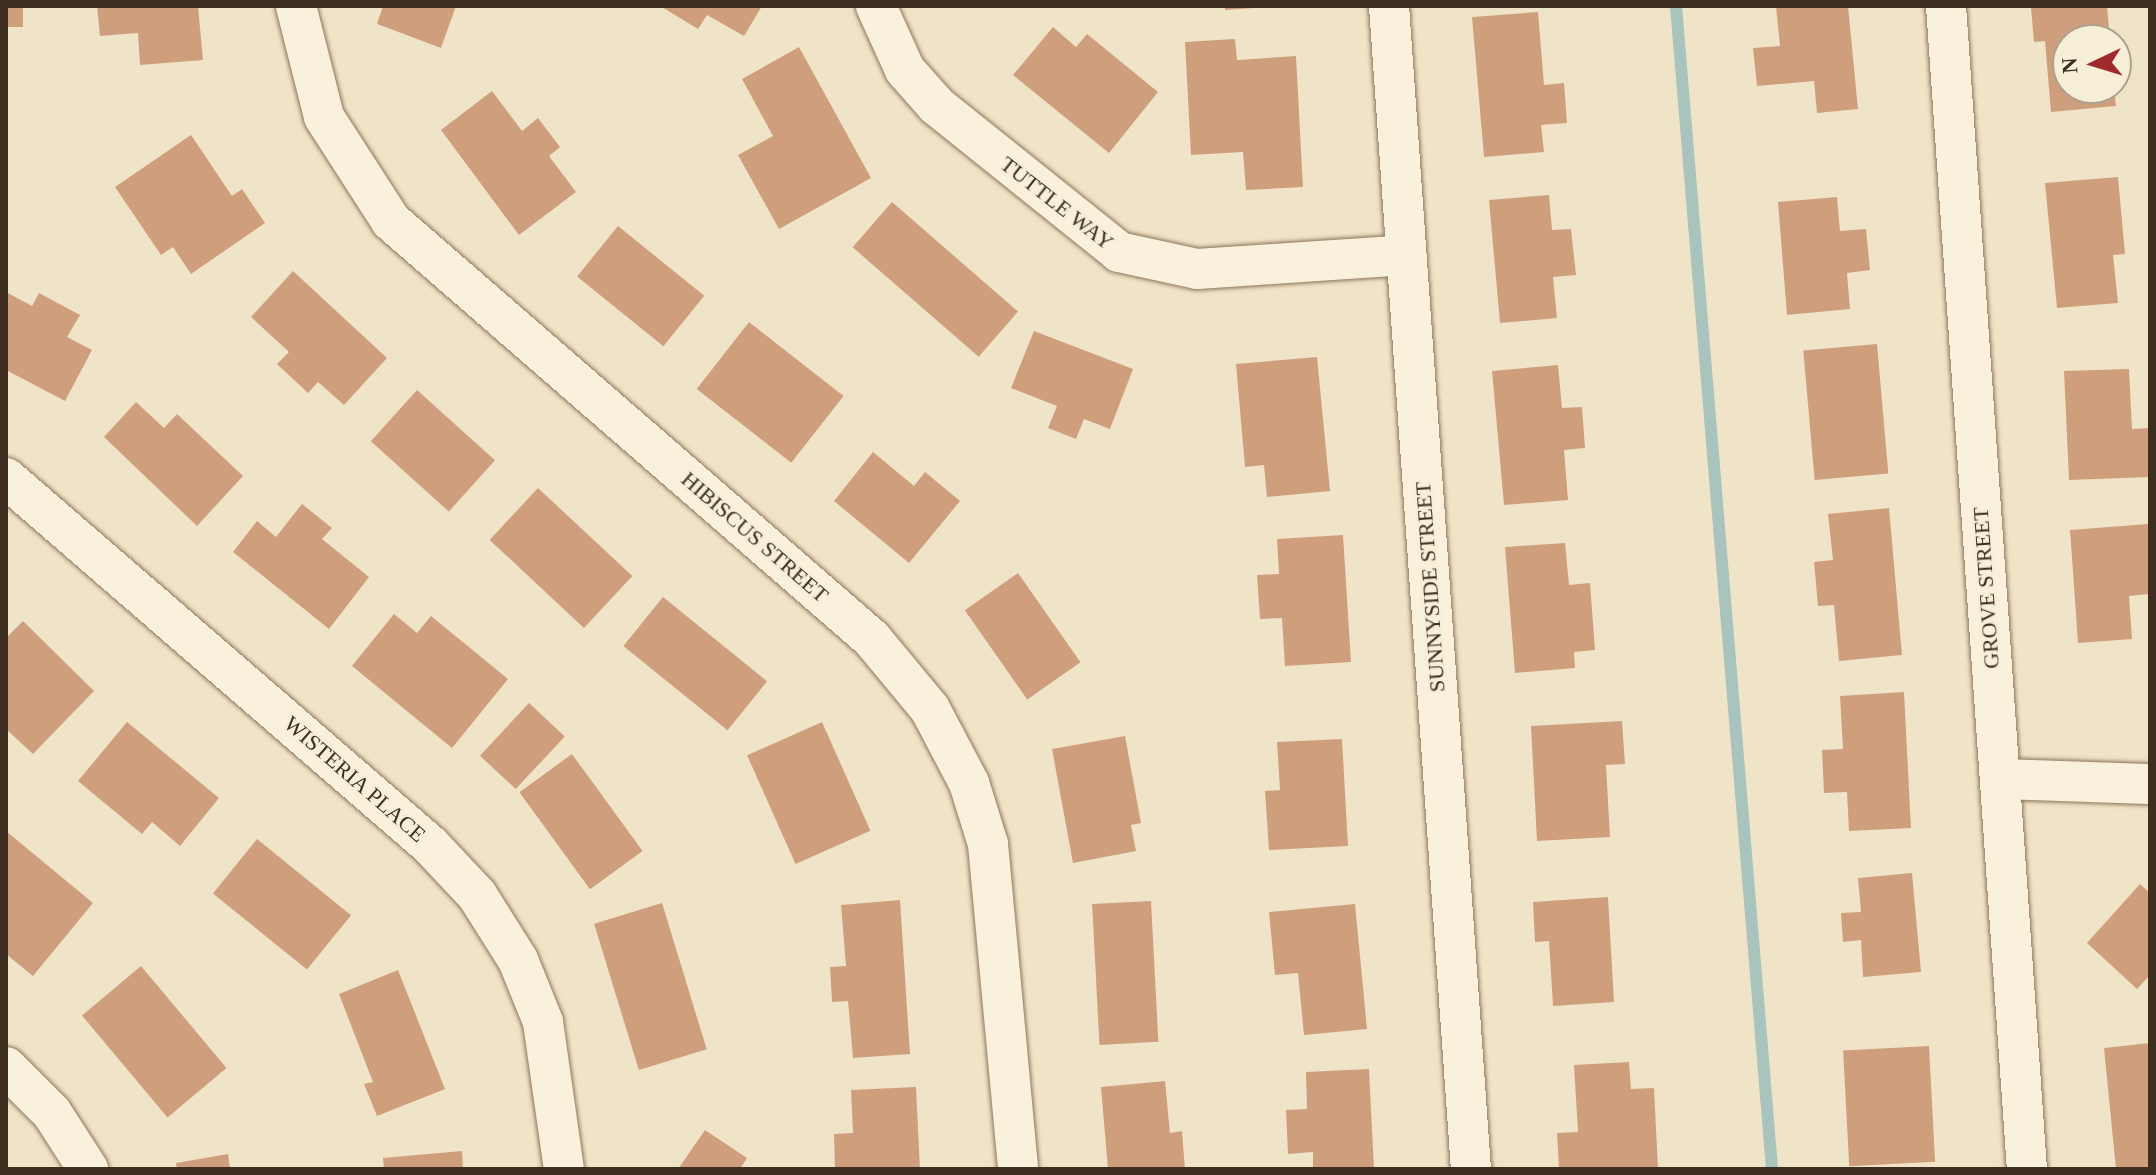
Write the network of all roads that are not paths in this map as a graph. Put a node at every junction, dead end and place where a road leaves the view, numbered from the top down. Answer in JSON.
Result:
{"nodes":[{"id":1,"x":296,"y":6,"type":"edge"},
{"id":2,"x":876,"y":6,"type":"edge"},
{"id":3,"x":1389,"y":6,"type":"edge"},
{"id":4,"x":1946,"y":6,"type":"edge"},
{"id":5,"x":1407,"y":255,"type":"junction"},
{"id":6,"x":6,"y":478,"type":"edge"},
{"id":7,"x":2000,"y":779,"type":"junction"},
{"id":8,"x":2150,"y":784,"type":"edge"},
{"id":9,"x":6,"y":1067,"type":"edge"},
{"id":10,"x":88,"y":1169,"type":"edge"},
{"id":11,"x":564,"y":1169,"type":"edge"},
{"id":12,"x":1018,"y":1169,"type":"edge"},
{"id":13,"x":1471,"y":1169,"type":"edge"},
{"id":14,"x":2027,"y":1169,"type":"edge"}],
"edges":[{"from":1,"to":12,"type":"street","name":"HIBISCUS STREET"},
{"from":2,"to":5,"type":"street","name":"TUTTLE WAY"},
{"from":3,"to":5,"type":"street","name":"SUNNYSIDE STREET"},
{"from":4,"to":7,"type":"street","name":"GROVE STREET"},
{"from":5,"to":13,"type":"street","name":"SUNNYSIDE STREET"},
{"from":6,"to":11,"type":"street","name":"WISTERIA PLACE"},
{"from":7,"to":8,"type":"street"},
{"from":7,"to":14,"type":"street","name":"GROVE STREET"},
{"from":9,"to":10,"type":"street"}]}
